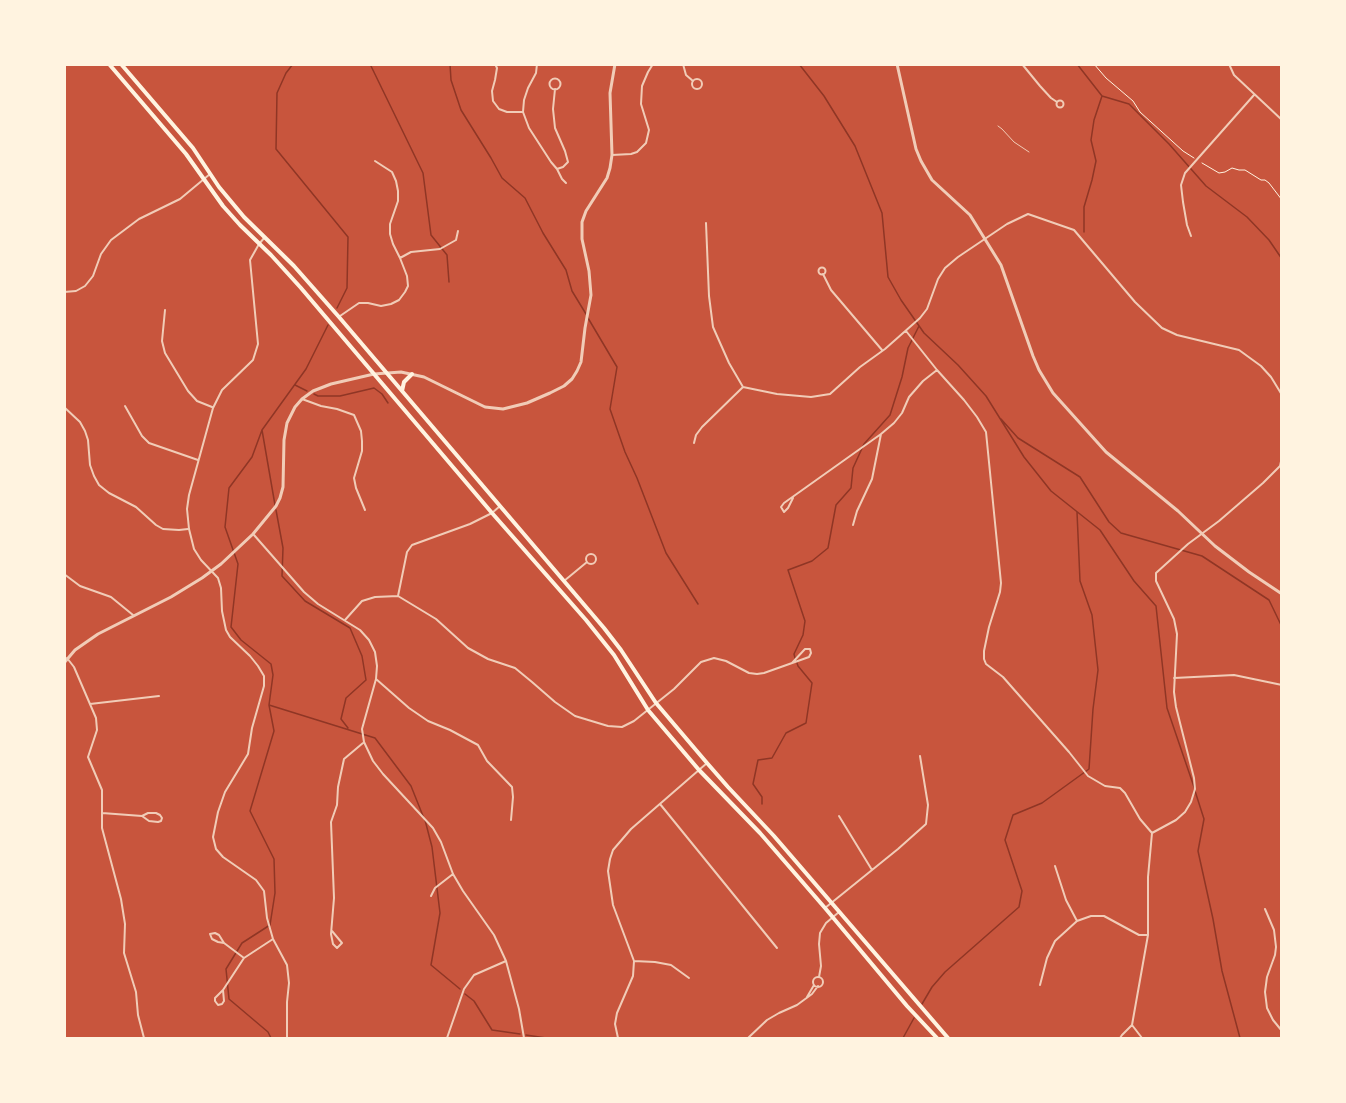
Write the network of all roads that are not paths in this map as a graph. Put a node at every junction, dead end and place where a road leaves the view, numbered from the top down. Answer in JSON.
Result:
{"nodes":[{"id":1,"x":109,"y":64,"type":"edge"},
{"id":2,"x":121,"y":64,"type":"edge"},
{"id":3,"x":495,"y":64,"type":"edge"},
{"id":4,"x":537,"y":64,"type":"edge"},
{"id":5,"x":615,"y":64,"type":"edge"},
{"id":6,"x":653,"y":64,"type":"edge"},
{"id":7,"x":684,"y":64,"type":"edge"},
{"id":8,"x":897,"y":64,"type":"edge"},
{"id":9,"x":1022,"y":64,"type":"edge"},
{"id":10,"x":1229,"y":64,"type":"edge"},
{"id":11,"x":693,"y":81,"type":"dead end"},
{"id":12,"x":555,"y":89,"type":"dead end"},
{"id":13,"x":1254,"y":95,"type":"junction"},
{"id":14,"x":1057,"y":102,"type":"dead end"},
{"id":15,"x":523,"y":112,"type":"junction"},
{"id":16,"x":1281,"y":120,"type":"edge"},
{"id":17,"x":998,"y":126,"type":"dead end"},
{"id":18,"x":1029,"y":152,"type":"dead end"},
{"id":19,"x":612,"y":155,"type":"junction"},
{"id":20,"x":375,"y":160,"type":"dead end"},
{"id":21,"x":557,"y":169,"type":"junction"},
{"id":22,"x":210,"y":174,"type":"junction"},
{"id":23,"x":203,"y":178,"type":"junction"},
{"id":24,"x":566,"y":183,"type":"dead end"},
{"id":25,"x":706,"y":223,"type":"dead end"},
{"id":26,"x":458,"y":231,"type":"dead end"},
{"id":27,"x":1191,"y":236,"type":"dead end"},
{"id":28,"x":265,"y":237,"type":"junction"},
{"id":29,"x":986,"y":238,"type":"junction"},
{"id":30,"x":259,"y":244,"type":"junction"},
{"id":31,"x":400,"y":258,"type":"junction"},
{"id":32,"x":823,"y":274,"type":"dead end"},
{"id":33,"x":64,"y":292,"type":"edge"},
{"id":34,"x":165,"y":310,"type":"dead end"},
{"id":35,"x":339,"y":317,"type":"junction"},
{"id":36,"x":906,"y":331,"type":"junction"},
{"id":37,"x":882,"y":350,"type":"junction"},
{"id":38,"x":937,"y":370,"type":"junction"},
{"id":39,"x":386,"y":373,"type":"junction"},
{"id":40,"x":374,"y":374,"type":"junction"},
{"id":41,"x":412,"y":374,"type":"junction"},
{"id":42,"x":743,"y":387,"type":"junction"},
{"id":43,"x":402,"y":392,"type":"junction"},
{"id":44,"x":1281,"y":395,"type":"edge"},
{"id":45,"x":302,"y":399,"type":"junction"},
{"id":46,"x":125,"y":406,"type":"dead end"},
{"id":47,"x":64,"y":407,"type":"edge"},
{"id":48,"x":213,"y":408,"type":"junction"},
{"id":49,"x":881,"y":434,"type":"junction"},
{"id":50,"x":694,"y":443,"type":"dead end"},
{"id":51,"x":1281,"y":457,"type":"edge"},
{"id":52,"x":199,"y":460,"type":"junction"},
{"id":53,"x":793,"y":498,"type":"junction"},
{"id":54,"x":500,"y":506,"type":"junction"},
{"id":55,"x":365,"y":510,"type":"dead end"},
{"id":56,"x":492,"y":513,"type":"junction"},
{"id":57,"x":853,"y":525,"type":"dead end"},
{"id":58,"x":189,"y":529,"type":"junction"},
{"id":59,"x":253,"y":534,"type":"junction"},
{"id":60,"x":1202,"y":534,"type":"junction"},
{"id":61,"x":587,"y":562,"type":"dead end"},
{"id":62,"x":211,"y":572,"type":"junction"},
{"id":63,"x":64,"y":574,"type":"edge"},
{"id":64,"x":564,"y":581,"type":"junction"},
{"id":65,"x":1281,"y":593,"type":"edge"},
{"id":66,"x":398,"y":596,"type":"junction"},
{"id":67,"x":134,"y":616,"type":"junction"},
{"id":68,"x":345,"y":620,"type":"junction"},
{"id":69,"x":68,"y":658,"type":"junction"},
{"id":70,"x":64,"y":663,"type":"edge"},
{"id":71,"x":792,"y":663,"type":"junction"},
{"id":72,"x":1174,"y":678,"type":"junction"},
{"id":73,"x":376,"y":679,"type":"junction"},
{"id":74,"x":1281,"y":686,"type":"edge"},
{"id":75,"x":159,"y":696,"type":"dead end"},
{"id":76,"x":656,"y":703,"type":"junction"},
{"id":77,"x":90,"y":704,"type":"junction"},
{"id":78,"x":648,"y":710,"type":"junction"},
{"id":79,"x":364,"y":742,"type":"junction"},
{"id":80,"x":920,"y":756,"type":"dead end"},
{"id":81,"x":707,"y":763,"type":"junction"},
{"id":82,"x":699,"y":770,"type":"junction"},
{"id":83,"x":660,"y":804,"type":"junction"},
{"id":84,"x":102,"y":813,"type":"junction"},
{"id":85,"x":142,"y":816,"type":"junction"},
{"id":86,"x":839,"y":816,"type":"dead end"},
{"id":87,"x":511,"y":820,"type":"dead end"},
{"id":88,"x":1152,"y":833,"type":"junction"},
{"id":89,"x":1055,"y":866,"type":"dead end"},
{"id":90,"x":872,"y":870,"type":"junction"},
{"id":91,"x":453,"y":874,"type":"junction"},
{"id":92,"x":431,"y":896,"type":"dead end"},
{"id":93,"x":831,"y":903,"type":"junction"},
{"id":94,"x":825,"y":908,"type":"junction"},
{"id":95,"x":1265,"y":909,"type":"dead end"},
{"id":96,"x":839,"y":912,"type":"junction"},
{"id":97,"x":833,"y":917,"type":"junction"},
{"id":98,"x":1077,"y":921,"type":"junction"},
{"id":99,"x":332,"y":931,"type":"junction"},
{"id":100,"x":1148,"y":935,"type":"junction"},
{"id":101,"x":273,"y":939,"type":"junction"},
{"id":102,"x":225,"y":943,"type":"junction"},
{"id":103,"x":777,"y":948,"type":"dead end"},
{"id":104,"x":244,"y":957,"type":"junction"},
{"id":105,"x":506,"y":961,"type":"junction"},
{"id":106,"x":634,"y":961,"type":"junction"},
{"id":107,"x":819,"y":977,"type":"junction"},
{"id":108,"x":689,"y":978,"type":"dead end"},
{"id":109,"x":1040,"y":985,"type":"dead end"},
{"id":110,"x":816,"y":986,"type":"junction"},
{"id":111,"x":223,"y":990,"type":"junction"},
{"id":112,"x":1132,"y":1025,"type":"junction"},
{"id":113,"x":1281,"y":1031,"type":"edge"},
{"id":114,"x":143,"y":1038,"type":"edge"},
{"id":115,"x":287,"y":1038,"type":"edge"},
{"id":116,"x":447,"y":1038,"type":"edge"},
{"id":117,"x":524,"y":1038,"type":"edge"},
{"id":118,"x":618,"y":1038,"type":"edge"},
{"id":119,"x":748,"y":1038,"type":"edge"},
{"id":120,"x":937,"y":1038,"type":"edge"},
{"id":121,"x":948,"y":1038,"type":"edge"},
{"id":122,"x":1120,"y":1038,"type":"edge"},
{"id":123,"x":1142,"y":1038,"type":"edge"}],
"edges":[{"from":1,"to":23,"type":"main road"},
{"from":2,"to":22,"type":"main road"},
{"from":3,"to":15,"type":"street"},
{"from":4,"to":15,"type":"street"},
{"from":5,"to":19,"type":"street"},
{"from":6,"to":19,"type":"street"},
{"from":7,"to":11,"type":"street"},
{"from":8,"to":29,"type":"street"},
{"from":9,"to":14,"type":"street"},
{"from":10,"to":13,"type":"street"},
{"from":12,"to":21,"type":"street"},
{"from":13,"to":16,"type":"street"},
{"from":13,"to":27,"type":"street"},
{"from":15,"to":21,"type":"street"},
{"from":17,"to":18,"type":"lane"},
{"from":19,"to":41,"type":"street"},
{"from":20,"to":31,"type":"street"},
{"from":21,"to":24,"type":"street"},
{"from":22,"to":23,"type":"street"},
{"from":22,"to":28,"type":"main road"},
{"from":23,"to":30,"type":"main road"},
{"from":23,"to":33,"type":"street"},
{"from":25,"to":42,"type":"street"},
{"from":26,"to":31,"type":"street"},
{"from":28,"to":30,"type":"street"},
{"from":28,"to":35,"type":"main road"},
{"from":29,"to":36,"type":"street"},
{"from":29,"to":44,"type":"street"},
{"from":29,"to":60,"type":"street"},
{"from":30,"to":40,"type":"main road"},
{"from":30,"to":48,"type":"street"},
{"from":31,"to":35,"type":"street"},
{"from":32,"to":37,"type":"street"},
{"from":34,"to":48,"type":"street"},
{"from":35,"to":39,"type":"main road"},
{"from":36,"to":37,"type":"street"},
{"from":36,"to":38,"type":"street"},
{"from":37,"to":42,"type":"street"},
{"from":38,"to":49,"type":"street"},
{"from":38,"to":88,"type":"street"},
{"from":39,"to":40,"type":"street"},
{"from":39,"to":41,"type":"street"},
{"from":39,"to":43,"type":"main road"},
{"from":40,"to":45,"type":"street"},
{"from":40,"to":56,"type":"main road"},
{"from":41,"to":43,"type":"main road"},
{"from":42,"to":50,"type":"street"},
{"from":43,"to":54,"type":"main road"},
{"from":45,"to":55,"type":"street"},
{"from":45,"to":59,"type":"street"},
{"from":46,"to":52,"type":"street"},
{"from":47,"to":58,"type":"street"},
{"from":48,"to":52,"type":"street"},
{"from":49,"to":53,"type":"street"},
{"from":49,"to":57,"type":"street"},
{"from":51,"to":60,"type":"street"},
{"from":52,"to":58,"type":"street"},
{"from":53,"to":53,"type":"street"},
{"from":54,"to":56,"type":"street"},
{"from":54,"to":64,"type":"main road"},
{"from":56,"to":66,"type":"street"},
{"from":56,"to":78,"type":"main road"},
{"from":58,"to":62,"type":"street"},
{"from":59,"to":62,"type":"street"},
{"from":59,"to":68,"type":"street"},
{"from":60,"to":65,"type":"street"},
{"from":60,"to":72,"type":"street"},
{"from":61,"to":64,"type":"street"},
{"from":62,"to":67,"type":"street"},
{"from":62,"to":101,"type":"street"},
{"from":63,"to":67,"type":"street"},
{"from":64,"to":76,"type":"main road"},
{"from":66,"to":68,"type":"street"},
{"from":66,"to":78,"type":"street"},
{"from":67,"to":69,"type":"street"},
{"from":68,"to":73,"type":"street"},
{"from":69,"to":70,"type":"street"},
{"from":69,"to":77,"type":"street"},
{"from":71,"to":71,"type":"street"},
{"from":71,"to":76,"type":"street"},
{"from":72,"to":74,"type":"street"},
{"from":72,"to":88,"type":"street"},
{"from":73,"to":79,"type":"street"},
{"from":73,"to":87,"type":"street"},
{"from":75,"to":77,"type":"street"},
{"from":76,"to":78,"type":"street"},
{"from":76,"to":81,"type":"main road"},
{"from":77,"to":84,"type":"street"},
{"from":78,"to":82,"type":"main road"},
{"from":79,"to":91,"type":"street"},
{"from":79,"to":99,"type":"street"},
{"from":80,"to":90,"type":"street"},
{"from":81,"to":82,"type":"street"},
{"from":81,"to":93,"type":"main road"},
{"from":82,"to":83,"type":"street"},
{"from":82,"to":94,"type":"main road"},
{"from":83,"to":103,"type":"street"},
{"from":83,"to":106,"type":"street"},
{"from":84,"to":85,"type":"street"},
{"from":84,"to":114,"type":"street"},
{"from":85,"to":85,"type":"street"},
{"from":86,"to":90,"type":"street"},
{"from":88,"to":100,"type":"street"},
{"from":89,"to":98,"type":"street"},
{"from":90,"to":93,"type":"street"},
{"from":91,"to":92,"type":"street"},
{"from":91,"to":105,"type":"street"},
{"from":93,"to":94,"type":"street"},
{"from":93,"to":96,"type":"main road"},
{"from":94,"to":97,"type":"main road"},
{"from":95,"to":113,"type":"street"},
{"from":96,"to":97,"type":"street"},
{"from":96,"to":121,"type":"main road"},
{"from":97,"to":107,"type":"street"},
{"from":97,"to":120,"type":"main road"},
{"from":98,"to":100,"type":"street"},
{"from":98,"to":109,"type":"street"},
{"from":99,"to":99,"type":"street"},
{"from":100,"to":112,"type":"street"},
{"from":101,"to":104,"type":"street"},
{"from":101,"to":115,"type":"street"},
{"from":102,"to":102,"type":"street"},
{"from":102,"to":104,"type":"street"},
{"from":104,"to":111,"type":"street"},
{"from":105,"to":116,"type":"street"},
{"from":105,"to":117,"type":"street"},
{"from":106,"to":108,"type":"street"},
{"from":106,"to":118,"type":"street"},
{"from":107,"to":110,"type":"street"},
{"from":107,"to":110,"type":"street"},
{"from":110,"to":119,"type":"street"},
{"from":111,"to":111,"type":"street"},
{"from":112,"to":122,"type":"street"},
{"from":112,"to":123,"type":"street"}]}
